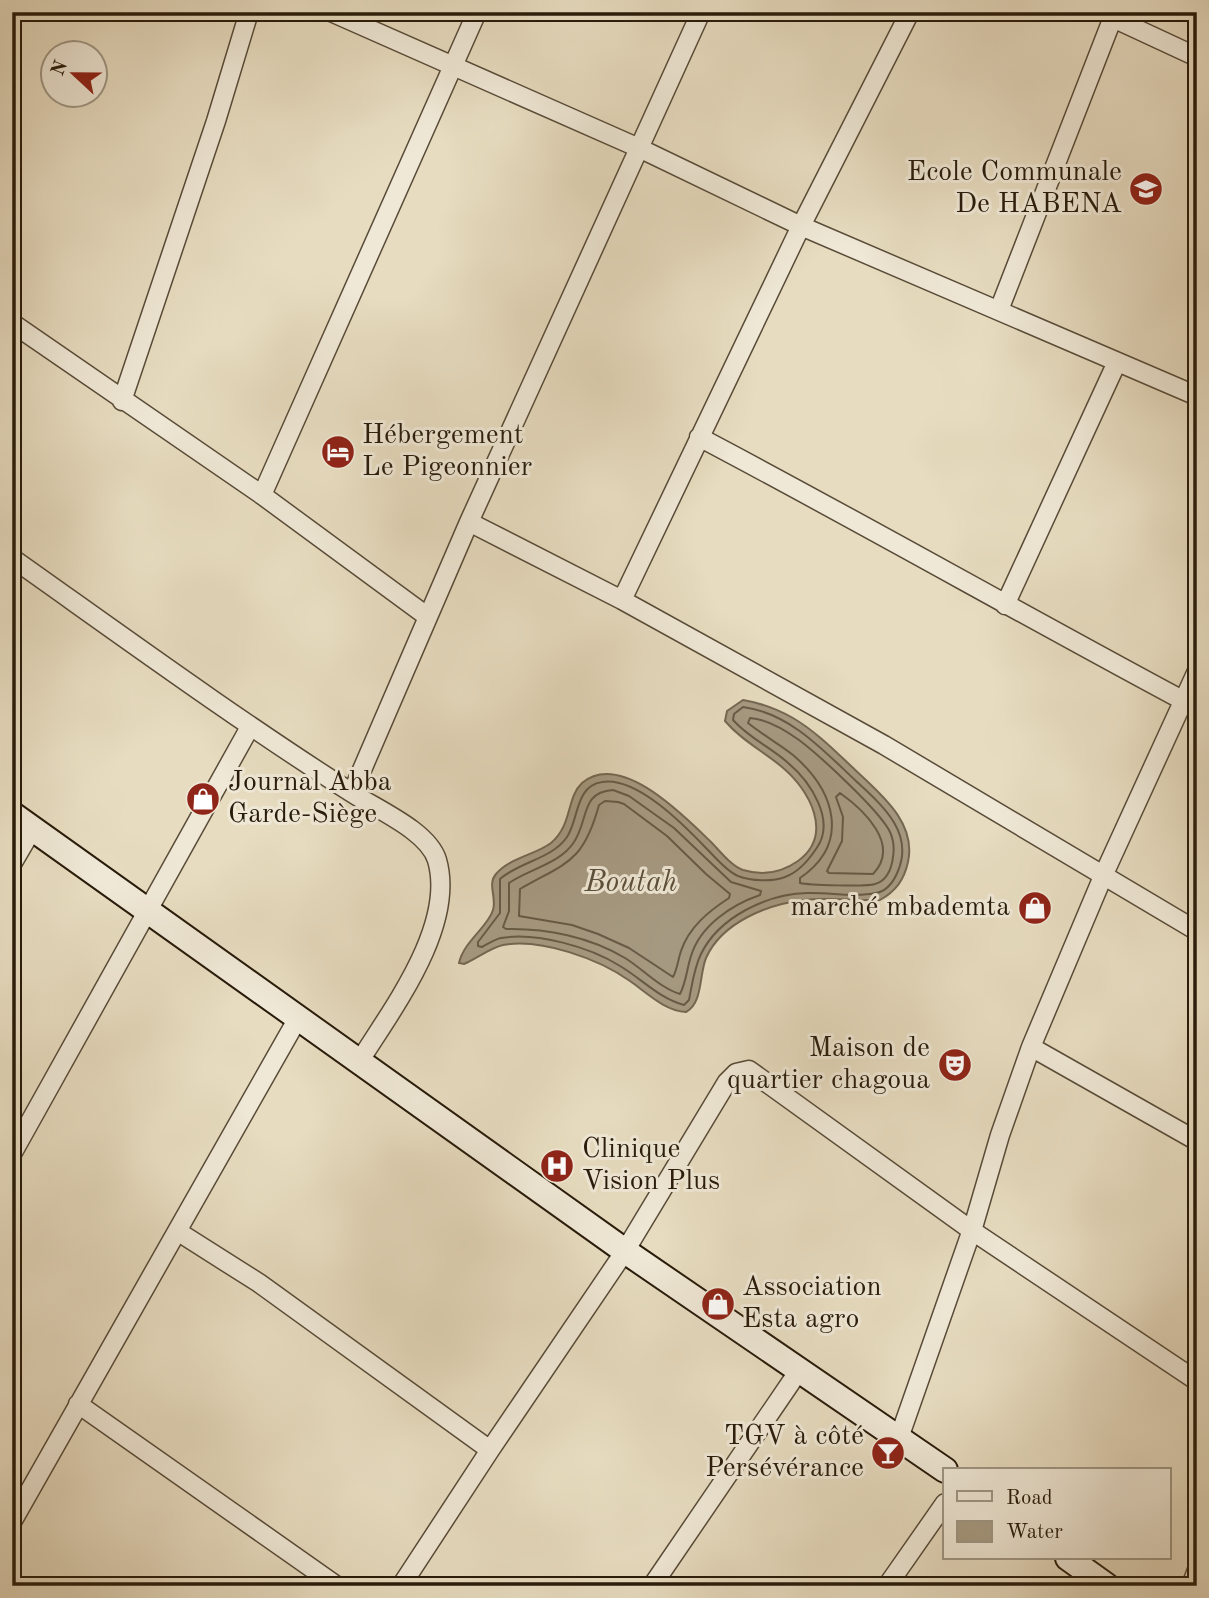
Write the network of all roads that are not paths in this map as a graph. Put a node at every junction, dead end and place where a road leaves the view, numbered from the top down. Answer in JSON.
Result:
{"nodes":[{"id":1,"x":249,"y":12,"type":"edge"},
{"id":2,"x":331,"y":12,"type":"edge"},
{"id":3,"x":477,"y":12,"type":"edge"},
{"id":4,"x":701,"y":12,"type":"edge"},
{"id":5,"x":910,"y":12,"type":"edge"},
{"id":6,"x":1114,"y":15,"type":"edge"},
{"id":7,"x":1197,"y":57,"type":"edge"},
{"id":8,"x":453,"y":66,"type":"junction"},
{"id":9,"x":639,"y":148,"type":"junction"},
{"id":10,"x":802,"y":226,"type":"junction"},
{"id":11,"x":999,"y":310,"type":"junction"},
{"id":12,"x":12,"y":323,"type":"edge"},
{"id":13,"x":1117,"y":362,"type":"junction"},
{"id":14,"x":1197,"y":396,"type":"edge"},
{"id":15,"x":122,"y":401,"type":"junction"},
{"id":16,"x":699,"y":437,"type":"junction"},
{"id":17,"x":262,"y":495,"type":"junction"},
{"id":18,"x":469,"y":522,"type":"junction"},
{"id":19,"x":12,"y":558,"type":"edge"},
{"id":20,"x":622,"y":600,"type":"junction"},
{"id":21,"x":1005,"y":605,"type":"junction"},
{"id":22,"x":428,"y":617,"type":"junction"},
{"id":23,"x":1197,"y":671,"type":"edge"},
{"id":24,"x":1190,"y":704,"type":"edge"},
{"id":25,"x":250,"y":727,"type":"junction"},
{"id":26,"x":352,"y":793,"type":"junction"},
{"id":27,"x":22,"y":821,"type":"edge"},
{"id":28,"x":12,"y":864,"type":"edge"},
{"id":29,"x":1104,"y":874,"type":"junction"},
{"id":30,"x":148,"y":910,"type":"junction"},
{"id":31,"x":1197,"y":931,"type":"edge"},
{"id":32,"x":298,"y":1018,"type":"junction"},
{"id":33,"x":1031,"y":1047,"type":"junction"},
{"id":34,"x":359,"y":1062,"type":"junction"},
{"id":35,"x":1197,"y":1141,"type":"edge"},
{"id":36,"x":12,"y":1154,"type":"edge"},
{"id":37,"x":971,"y":1230,"type":"junction"},
{"id":38,"x":177,"y":1231,"type":"junction"},
{"id":39,"x":625,"y":1251,"type":"junction"},
{"id":40,"x":799,"y":1372,"type":"junction"},
{"id":41,"x":1197,"y":1381,"type":"edge"},
{"id":42,"x":78,"y":1404,"type":"junction"},
{"id":43,"x":899,"y":1438,"type":"junction"},
{"id":44,"x":490,"y":1450,"type":"junction"},
{"id":45,"x":943,"y":1470,"type":"edge"},
{"id":46,"x":943,"y":1506,"type":"edge"},
{"id":47,"x":12,"y":1522,"type":"edge"},
{"id":48,"x":1071,"y":1560,"type":"edge"},
{"id":49,"x":1197,"y":1570,"type":"edge"},
{"id":50,"x":337,"y":1586,"type":"edge"},
{"id":51,"x":401,"y":1586,"type":"edge"},
{"id":52,"x":652,"y":1586,"type":"edge"},
{"id":53,"x":887,"y":1586,"type":"edge"},
{"id":54,"x":1107,"y":1586,"type":"edge"},
{"id":55,"x":1191,"y":1586,"type":"edge"}],
"edges":[{"from":1,"to":15,"type":"street"},
{"from":2,"to":8,"type":"street"},
{"from":3,"to":8,"type":"street"},
{"from":4,"to":9,"type":"street"},
{"from":5,"to":10,"type":"street"},
{"from":6,"to":7,"type":"street"},
{"from":6,"to":11,"type":"street"},
{"from":8,"to":9,"type":"street"},
{"from":8,"to":17,"type":"street"},
{"from":9,"to":10,"type":"street"},
{"from":9,"to":18,"type":"street"},
{"from":10,"to":11,"type":"street"},
{"from":10,"to":16,"type":"street"},
{"from":11,"to":13,"type":"street"},
{"from":12,"to":15,"type":"street"},
{"from":13,"to":14,"type":"street"},
{"from":13,"to":21,"type":"street"},
{"from":15,"to":17,"type":"street"},
{"from":16,"to":20,"type":"street"},
{"from":16,"to":21,"type":"street"},
{"from":17,"to":22,"type":"street"},
{"from":18,"to":20,"type":"street"},
{"from":18,"to":22,"type":"street"},
{"from":19,"to":25,"type":"street"},
{"from":20,"to":29,"type":"street"},
{"from":21,"to":24,"type":"street"},
{"from":22,"to":26,"type":"street"},
{"from":23,"to":24,"type":"street"},
{"from":24,"to":29,"type":"street"},
{"from":25,"to":26,"type":"street"},
{"from":25,"to":30,"type":"street"},
{"from":26,"to":34,"type":"street"},
{"from":27,"to":28,"type":"street"},
{"from":27,"to":30,"type":"street"},
{"from":29,"to":31,"type":"street"},
{"from":29,"to":33,"type":"street"},
{"from":30,"to":32,"type":"street"},
{"from":30,"to":36,"type":"street"},
{"from":32,"to":34,"type":"street"},
{"from":32,"to":38,"type":"street"},
{"from":33,"to":35,"type":"street"},
{"from":33,"to":37,"type":"street"},
{"from":34,"to":39,"type":"street"},
{"from":37,"to":39,"type":"street"},
{"from":37,"to":41,"type":"street"},
{"from":37,"to":43,"type":"street"},
{"from":38,"to":42,"type":"street"},
{"from":38,"to":44,"type":"street"},
{"from":39,"to":40,"type":"street"},
{"from":39,"to":44,"type":"street"},
{"from":40,"to":43,"type":"street"},
{"from":40,"to":52,"type":"street"},
{"from":42,"to":47,"type":"street"},
{"from":42,"to":50,"type":"street"},
{"from":43,"to":45,"type":"street"},
{"from":44,"to":51,"type":"street"},
{"from":46,"to":53,"type":"street"},
{"from":48,"to":54,"type":"street"},
{"from":49,"to":55,"type":"street"}]}
